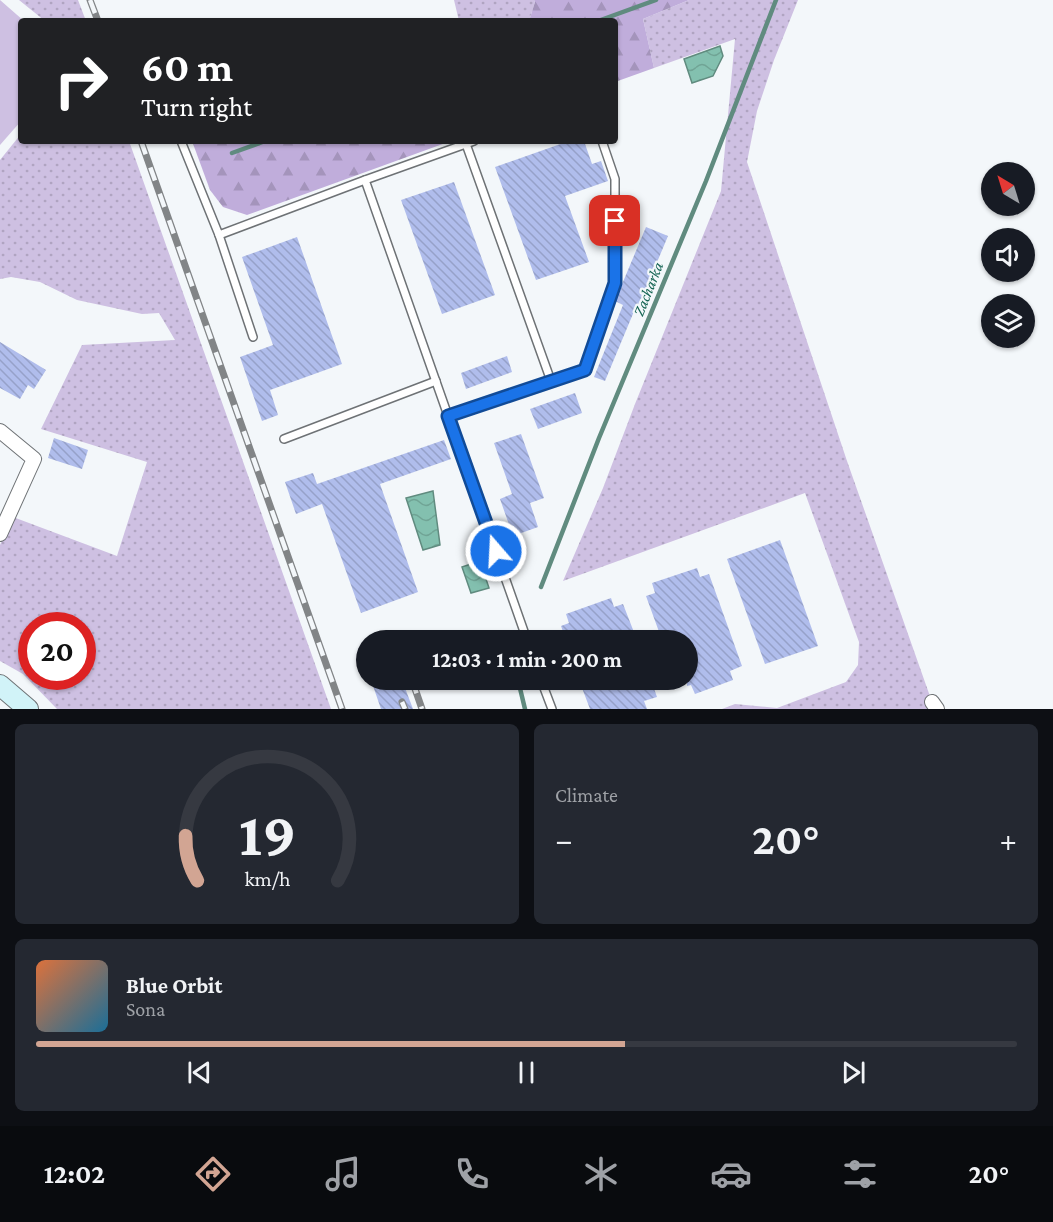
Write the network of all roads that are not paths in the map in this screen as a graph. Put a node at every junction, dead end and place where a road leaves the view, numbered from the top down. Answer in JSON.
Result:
{"nodes":[{"id":1,"x":182,"y":144,"type":"edge"},
{"id":2,"x":466,"y":144,"type":"joint"},
{"id":3,"x":603,"y":144,"type":"edge"},
{"id":4,"x":365,"y":180,"type":"junction"},
{"id":5,"x":219,"y":235,"type":"junction"},
{"id":6,"x":253,"y":337,"type":"dead end"},
{"id":7,"x":436,"y":381,"type":"junction"},
{"id":8,"x":551,"y":381,"type":"junction"},
{"id":9,"x":448,"y":416,"type":"junction"},
{"id":10,"x":0,"y":431,"type":"edge"},
{"id":11,"x":284,"y":439,"type":"dead end"},
{"id":12,"x":0,"y":534,"type":"edge"},
{"id":13,"x":523,"y":630,"type":"edge"},
{"id":14,"x":0,"y":685,"type":"edge"},
{"id":15,"x":545,"y":690,"type":"edge"},
{"id":16,"x":28,"y":709,"type":"edge"},
{"id":17,"x":552,"y":709,"type":"edge"}],
"edges":[{"from":1,"to":5,"type":"lane"},
{"from":2,"to":4,"type":"lane"},
{"from":2,"to":8,"type":"lane"},
{"from":3,"to":8,"type":"lane"},
{"from":4,"to":5,"type":"lane"},
{"from":4,"to":7,"type":"lane"},
{"from":5,"to":6,"type":"lane"},
{"from":7,"to":9,"type":"lane"},
{"from":7,"to":11,"type":"lane"},
{"from":8,"to":9,"type":"lane"},
{"from":9,"to":13,"type":"lane"},
{"from":10,"to":12,"type":"street"},
{"from":14,"to":16,"type":"main road"},
{"from":15,"to":17,"type":"lane"}]}
